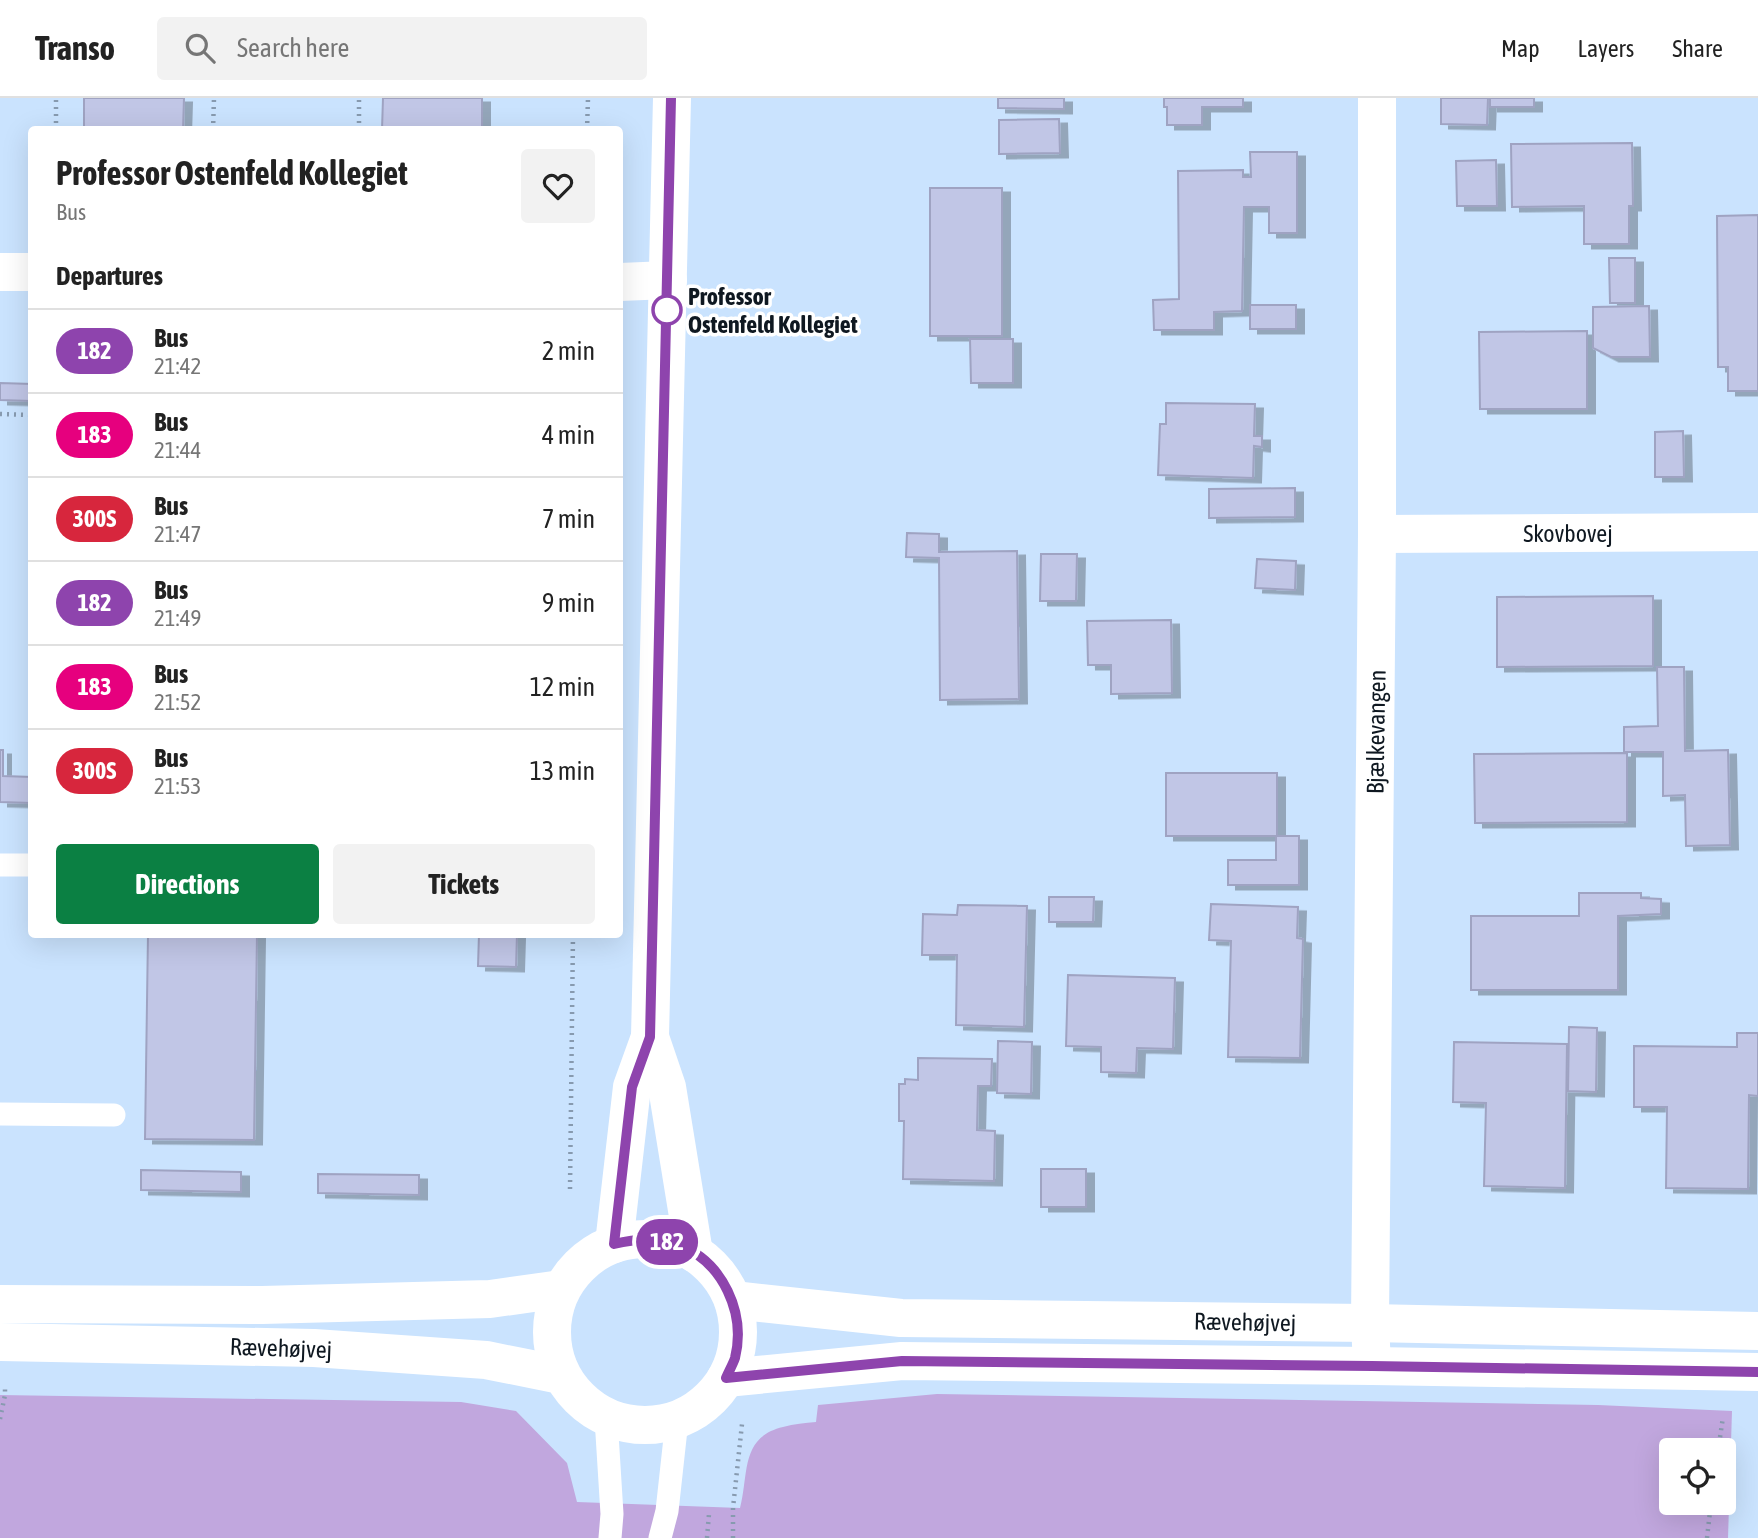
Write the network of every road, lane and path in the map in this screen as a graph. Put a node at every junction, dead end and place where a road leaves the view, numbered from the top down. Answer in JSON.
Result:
{"nodes":[{"id":1,"x":56,"y":98,"type":"edge"},
{"id":2,"x":214,"y":98,"type":"edge"},
{"id":3,"x":359,"y":98,"type":"edge"},
{"id":4,"x":588,"y":98,"type":"edge"},
{"id":5,"x":671,"y":98,"type":"edge"},
{"id":6,"x":1377,"y":98,"type":"edge"},
{"id":7,"x":56,"y":126,"type":"edge"},
{"id":8,"x":213,"y":126,"type":"edge"},
{"id":9,"x":359,"y":126,"type":"edge"},
{"id":10,"x":587,"y":126,"type":"edge"},
{"id":11,"x":0,"y":272,"type":"edge"},
{"id":12,"x":28,"y":272,"type":"edge"},
{"id":13,"x":667,"y":281,"type":"junction"},
{"id":14,"x":623,"y":282,"type":"edge"},
{"id":15,"x":0,"y":414,"type":"edge"},
{"id":16,"x":28,"y":415,"type":"edge"},
{"id":17,"x":1758,"y":532,"type":"edge"},
{"id":18,"x":1377,"y":534,"type":"junction"},
{"id":19,"x":0,"y":865,"type":"edge"},
{"id":20,"x":28,"y":865,"type":"edge"},
{"id":21,"x":573,"y":938,"type":"edge"},
{"id":22,"x":650,"y":1037,"type":"junction"},
{"id":23,"x":0,"y":1114,"type":"edge"},
{"id":24,"x":114,"y":1115,"type":"dead end"},
{"id":25,"x":614,"y":1244,"type":"junction"},
{"id":26,"x":694,"y":1253,"type":"junction"},
{"id":27,"x":568,"y":1280,"type":"junction"},
{"id":28,"x":733,"y":1300,"type":"junction"},
{"id":29,"x":0,"y":1304,"type":"edge"},
{"id":30,"x":1370,"y":1324,"type":"junction"},
{"id":31,"x":1758,"y":1331,"type":"edge"},
{"id":32,"x":0,"y":1342,"type":"edge"},
{"id":33,"x":1372,"y":1366,"type":"junction"},
{"id":34,"x":1758,"y":1372,"type":"edge"},
{"id":35,"x":561,"y":1375,"type":"junction"},
{"id":36,"x":737,"y":1377,"type":"junction"},
{"id":37,"x":606,"y":1418,"type":"junction"},
{"id":38,"x":677,"y":1420,"type":"junction"},
{"id":39,"x":1710,"y":1515,"type":"edge"},
{"id":40,"x":610,"y":1538,"type":"edge"},
{"id":41,"x":660,"y":1538,"type":"edge"},
{"id":42,"x":733,"y":1538,"type":"edge"},
{"id":43,"x":1707,"y":1538,"type":"edge"}],
"edges":[{"from":1,"to":7,"type":"path"},
{"from":2,"to":8,"type":"path"},
{"from":3,"to":9,"type":"path"},
{"from":4,"to":10,"type":"path"},
{"from":5,"to":13,"type":"street"},
{"from":6,"to":18,"type":"street","name":"Bjælkevangen"},
{"from":11,"to":12,"type":"street"},
{"from":13,"to":14,"type":"street"},
{"from":13,"to":22,"type":"street"},
{"from":15,"to":16,"type":"path"},
{"from":17,"to":18,"type":"street","name":"Skovbovej"},
{"from":18,"to":30,"type":"street","name":"Bjælkevangen"},
{"from":19,"to":20,"type":"lane"},
{"from":21,"to":27,"type":"path"},
{"from":22,"to":25,"type":"street"},
{"from":22,"to":26,"type":"street"},
{"from":23,"to":24,"type":"lane"},
{"from":25,"to":26,"type":"street"},
{"from":25,"to":27,"type":"street"},
{"from":26,"to":28,"type":"street"},
{"from":27,"to":29,"type":"street","name":"Rævehøjvej"},
{"from":27,"to":35,"type":"street"},
{"from":28,"to":30,"type":"street","name":"Rævehøjvej"},
{"from":28,"to":36,"type":"street"},
{"from":30,"to":31,"type":"street","name":"Rævehøjvej"},
{"from":30,"to":33,"type":"street","name":"Bjælkevangen"},
{"from":32,"to":35,"type":"street","name":"Rævehøjvej"},
{"from":33,"to":34,"type":"street","name":"Rævehøjvej"},
{"from":33,"to":36,"type":"street","name":"Rævehøjvej"},
{"from":35,"to":37,"type":"street"},
{"from":36,"to":38,"type":"street"},
{"from":36,"to":42,"type":"path"},
{"from":37,"to":38,"type":"street"},
{"from":37,"to":40,"type":"lane"},
{"from":38,"to":41,"type":"lane"},
{"from":39,"to":43,"type":"path"}]}
